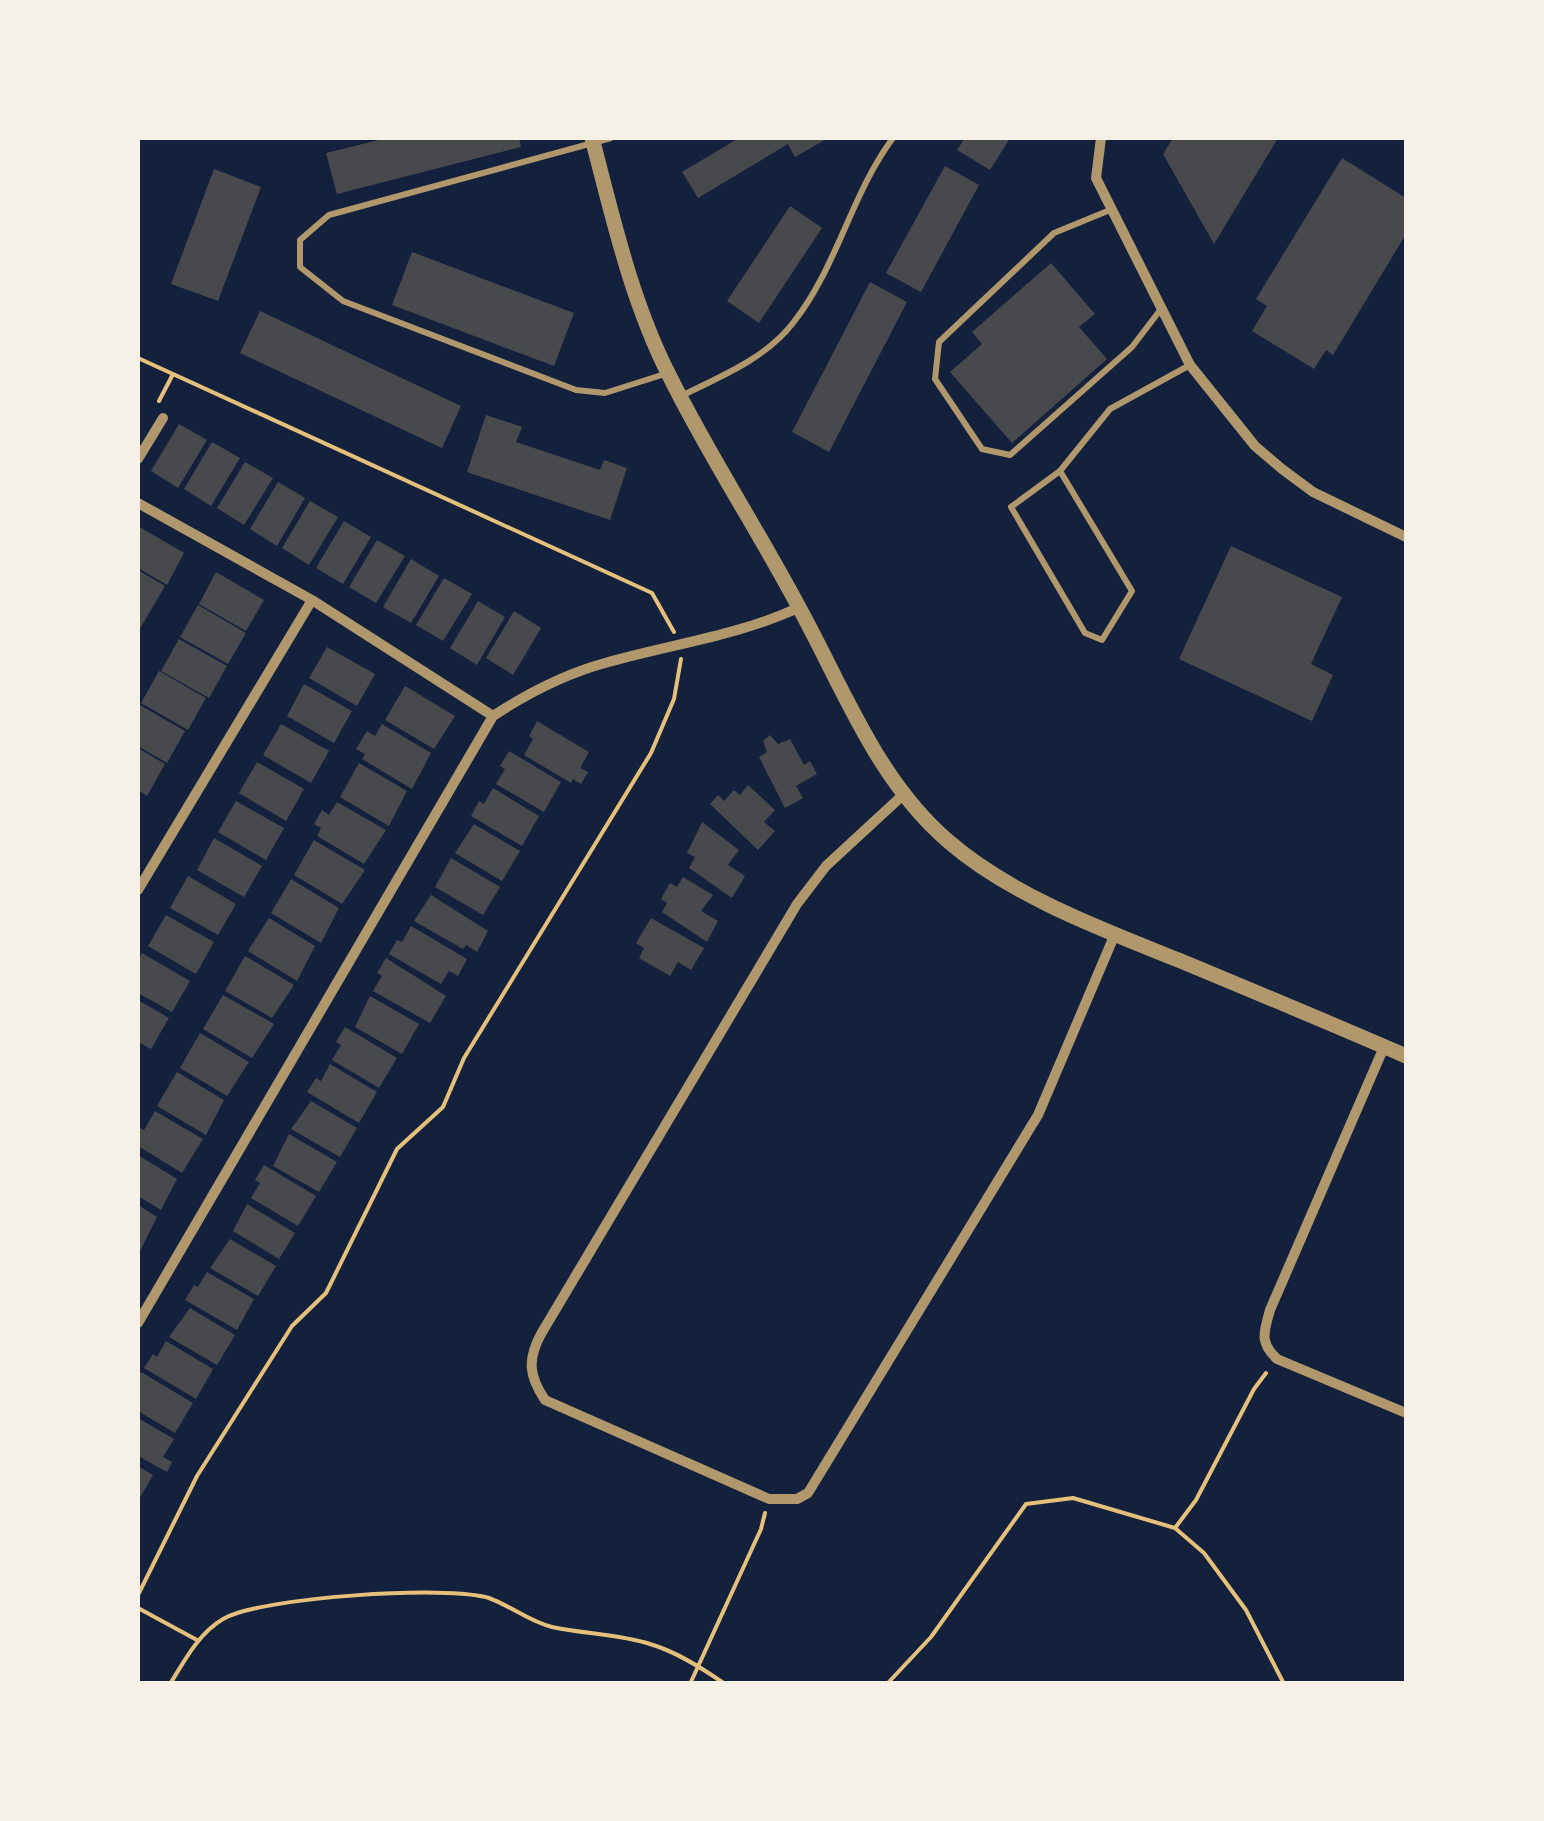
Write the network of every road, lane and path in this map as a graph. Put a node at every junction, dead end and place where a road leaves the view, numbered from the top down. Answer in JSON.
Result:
{"nodes":[{"id":1,"x":611,"y":138,"type":"edge"},
{"id":2,"x":893,"y":138,"type":"edge"},
{"id":3,"x":1101,"y":138,"type":"edge"},
{"id":4,"x":592,"y":140,"type":"edge"},
{"id":5,"x":1110,"y":210,"type":"junction"},
{"id":6,"x":1160,"y":309,"type":"junction"},
{"id":7,"x":138,"y":358,"type":"edge"},
{"id":8,"x":1190,"y":365,"type":"junction"},
{"id":9,"x":668,"y":373,"type":"junction"},
{"id":10,"x":172,"y":374,"type":"junction"},
{"id":11,"x":681,"y":396,"type":"junction"},
{"id":12,"x":163,"y":418,"type":"joint"},
{"id":13,"x":138,"y":459,"type":"edge"},
{"id":14,"x":1060,"y":471,"type":"junction"},
{"id":15,"x":138,"y":502,"type":"edge"},
{"id":16,"x":1406,"y":537,"type":"edge"},
{"id":17,"x":312,"y":600,"type":"junction"},
{"id":18,"x":800,"y":607,"type":"junction"},
{"id":19,"x":682,"y":646,"type":"junction"},
{"id":20,"x":494,"y":716,"type":"junction"},
{"id":21,"x":904,"y":794,"type":"junction"},
{"id":22,"x":138,"y":890,"type":"edge"},
{"id":23,"x":1115,"y":934,"type":"junction"},
{"id":24,"x":1384,"y":1046,"type":"junction"},
{"id":25,"x":1406,"y":1056,"type":"edge"},
{"id":26,"x":138,"y":1324,"type":"edge"},
{"id":27,"x":1276,"y":1359,"type":"junction"},
{"id":28,"x":1406,"y":1413,"type":"edge"},
{"id":29,"x":769,"y":1499,"type":"junction"},
{"id":30,"x":1175,"y":1528,"type":"junction"},
{"id":31,"x":138,"y":1595,"type":"edge"},
{"id":32,"x":138,"y":1608,"type":"edge"},
{"id":33,"x":198,"y":1640,"type":"junction"},
{"id":34,"x":699,"y":1666,"type":"junction"},
{"id":35,"x":170,"y":1684,"type":"edge"},
{"id":36,"x":690,"y":1684,"type":"edge"},
{"id":37,"x":725,"y":1684,"type":"edge"},
{"id":38,"x":887,"y":1684,"type":"edge"},
{"id":39,"x":1284,"y":1684,"type":"edge"}],
"edges":[{"from":1,"to":4,"type":"lane"},
{"from":2,"to":11,"type":"lane"},
{"from":3,"to":5,"type":"street"},
{"from":4,"to":9,"type":"street"},
{"from":4,"to":9,"type":"lane"},
{"from":5,"to":6,"type":"street"},
{"from":5,"to":6,"type":"lane"},
{"from":6,"to":8,"type":"street"},
{"from":7,"to":10,"type":"path"},
{"from":8,"to":14,"type":"lane"},
{"from":8,"to":16,"type":"street"},
{"from":9,"to":11,"type":"street"},
{"from":10,"to":12,"type":"path"},
{"from":10,"to":19,"type":"path"},
{"from":11,"to":18,"type":"street"},
{"from":12,"to":13,"type":"street"},
{"from":14,"to":14,"type":"lane"},
{"from":15,"to":17,"type":"street"},
{"from":17,"to":20,"type":"street"},
{"from":17,"to":22,"type":"street"},
{"from":18,"to":19,"type":"street"},
{"from":18,"to":21,"type":"street"},
{"from":19,"to":20,"type":"street"},
{"from":19,"to":31,"type":"path"},
{"from":20,"to":26,"type":"street"},
{"from":21,"to":23,"type":"street"},
{"from":21,"to":29,"type":"street"},
{"from":23,"to":24,"type":"street"},
{"from":23,"to":29,"type":"street"},
{"from":24,"to":25,"type":"street"},
{"from":24,"to":27,"type":"street"},
{"from":27,"to":28,"type":"street"},
{"from":27,"to":30,"type":"path"},
{"from":29,"to":34,"type":"path"},
{"from":30,"to":38,"type":"path"},
{"from":30,"to":39,"type":"path"},
{"from":32,"to":33,"type":"path"},
{"from":33,"to":34,"type":"path"},
{"from":33,"to":35,"type":"path"},
{"from":34,"to":36,"type":"path"},
{"from":34,"to":37,"type":"path"}]}
